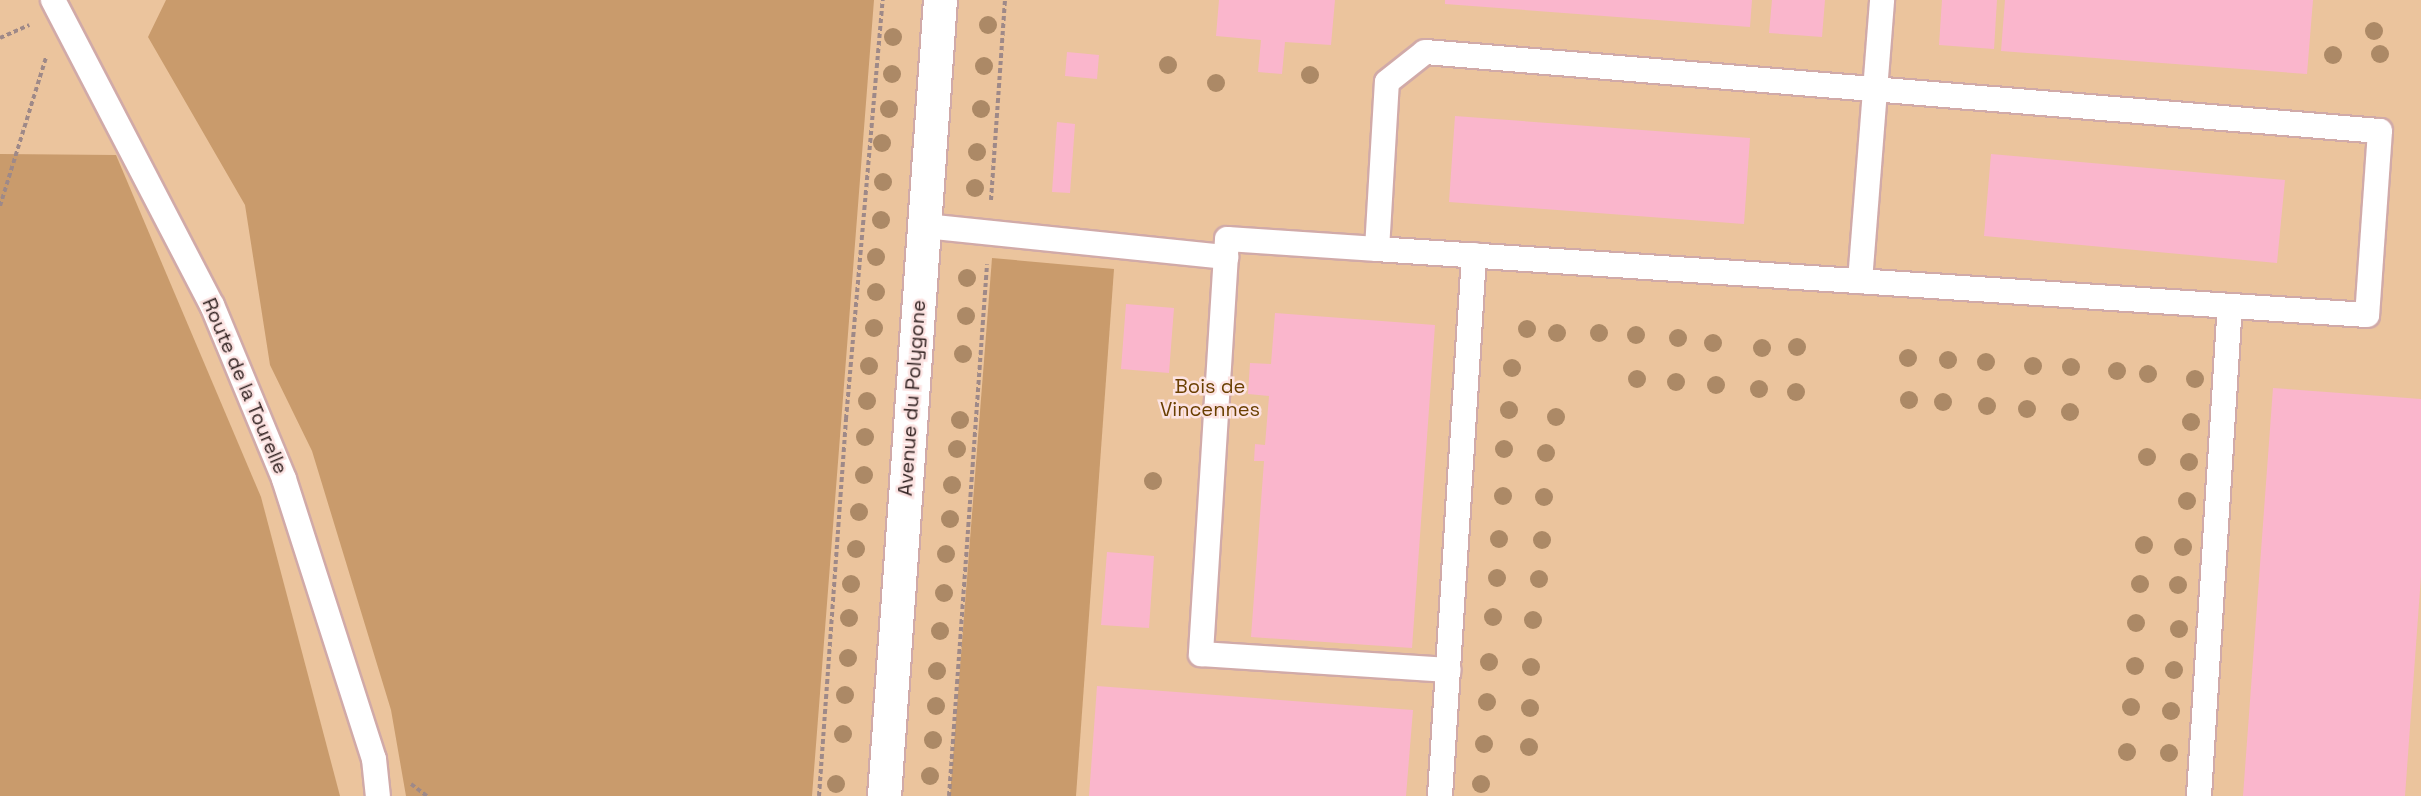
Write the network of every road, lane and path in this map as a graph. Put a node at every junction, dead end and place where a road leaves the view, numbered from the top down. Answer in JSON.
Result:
{"nodes":[{"id":1,"x":883,"y":0,"type":"edge"},
{"id":2,"x":940,"y":0,"type":"edge"},
{"id":3,"x":1005,"y":0,"type":"edge"},
{"id":4,"x":1882,"y":0,"type":"edge"},
{"id":5,"x":56,"y":5,"type":"edge"},
{"id":6,"x":1876,"y":90,"type":"junction"},
{"id":7,"x":0,"y":206,"type":"edge"},
{"id":8,"x":925,"y":226,"type":"junction"},
{"id":9,"x":989,"y":233,"type":"junction"},
{"id":10,"x":1377,"y":249,"type":"junction"},
{"id":11,"x":1474,"y":255,"type":"junction"},
{"id":12,"x":1226,"y":257,"type":"junction"},
{"id":13,"x":1860,"y":281,"type":"junction"},
{"id":14,"x":2230,"y":306,"type":"junction"},
{"id":15,"x":1448,"y":670,"type":"junction"},
{"id":16,"x":378,"y":796,"type":"edge"},
{"id":17,"x":819,"y":796,"type":"edge"},
{"id":18,"x":884,"y":796,"type":"edge"},
{"id":19,"x":949,"y":796,"type":"edge"},
{"id":20,"x":1440,"y":796,"type":"edge"},
{"id":21,"x":2199,"y":796,"type":"edge"}],
"edges":[{"from":1,"to":17,"type":"path"},
{"from":2,"to":8,"type":"street","name":"Avenue du Polygone"},
{"from":3,"to":9,"type":"path"},
{"from":4,"to":6,"type":"lane"},
{"from":5,"to":7,"type":"path"},
{"from":5,"to":16,"type":"lane","name":"Route de la Tourelle"},
{"from":6,"to":10,"type":"lane"},
{"from":6,"to":13,"type":"lane"},
{"from":6,"to":14,"type":"lane"},
{"from":8,"to":9,"type":"lane"},
{"from":8,"to":18,"type":"street","name":"Avenue du Polygone"},
{"from":9,"to":12,"type":"lane"},
{"from":9,"to":19,"type":"path"},
{"from":10,"to":11,"type":"lane"},
{"from":10,"to":12,"type":"lane"},
{"from":11,"to":13,"type":"lane"},
{"from":11,"to":15,"type":"lane"},
{"from":12,"to":15,"type":"lane"},
{"from":13,"to":14,"type":"lane"},
{"from":14,"to":21,"type":"lane"},
{"from":15,"to":20,"type":"lane"}]}
